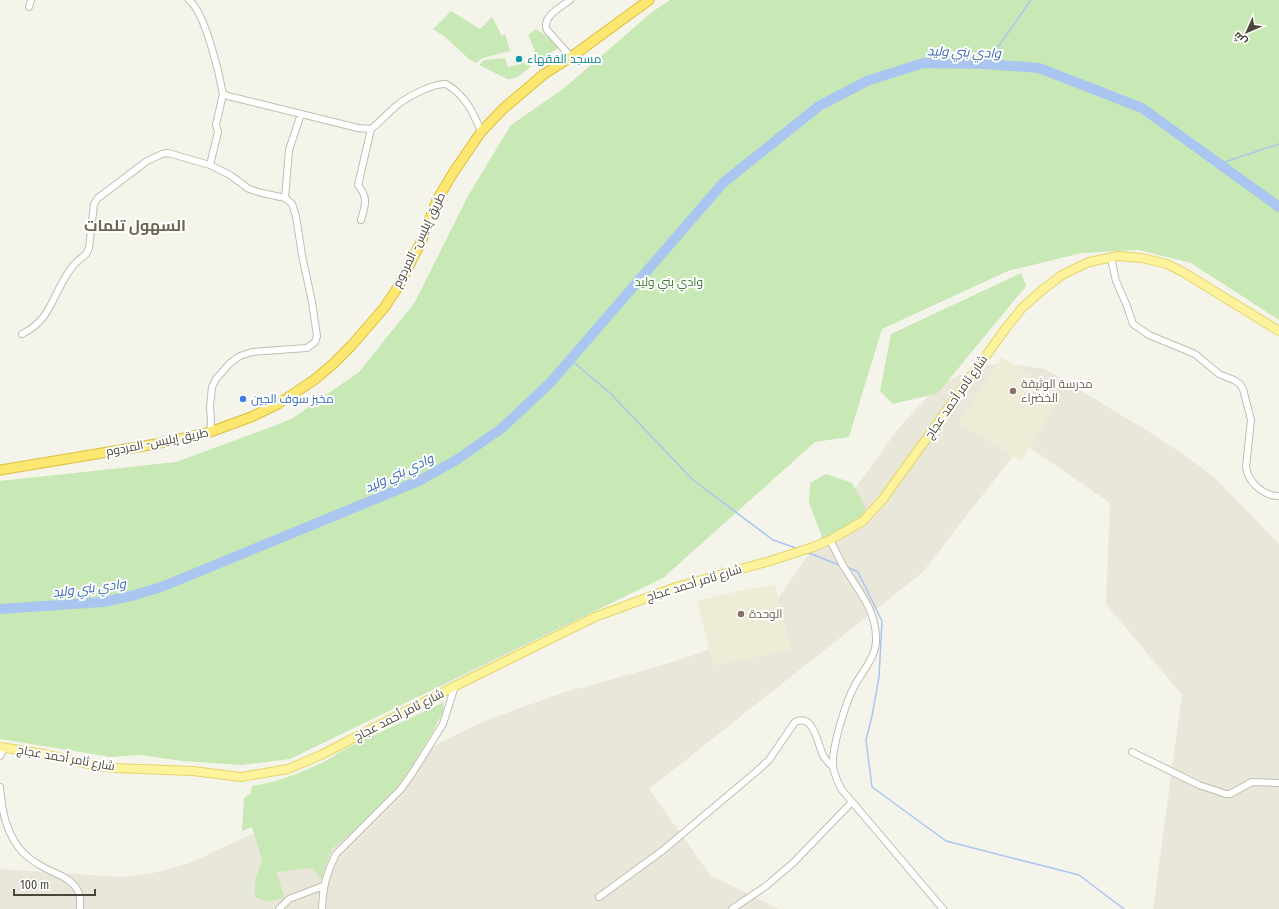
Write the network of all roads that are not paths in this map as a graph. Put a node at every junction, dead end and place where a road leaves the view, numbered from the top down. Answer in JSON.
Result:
{"nodes":[{"id":1,"x":31,"y":0,"type":"edge"},
{"id":2,"x":189,"y":0,"type":"edge"},
{"id":3,"x":570,"y":0,"type":"edge"},
{"id":4,"x":649,"y":0,"type":"edge"},
{"id":5,"x":29,"y":7,"type":"dead end"},
{"id":6,"x":571,"y":57,"type":"junction"},
{"id":7,"x":223,"y":94,"type":"junction"},
{"id":8,"x":301,"y":114,"type":"junction"},
{"id":9,"x":371,"y":129,"type":"junction"},
{"id":10,"x":481,"y":132,"type":"junction"},
{"id":11,"x":210,"y":165,"type":"junction"},
{"id":12,"x":285,"y":198,"type":"junction"},
{"id":13,"x":361,"y":220,"type":"dead end"},
{"id":14,"x":1111,"y":258,"type":"junction"},
{"id":15,"x":1279,"y":331,"type":"edge"},
{"id":16,"x":22,"y":334,"type":"dead end"},
{"id":17,"x":210,"y":432,"type":"junction"},
{"id":18,"x":0,"y":470,"type":"edge"},
{"id":19,"x":1279,"y":496,"type":"edge"},
{"id":20,"x":830,"y":540,"type":"junction"},
{"id":21,"x":455,"y":686,"type":"junction"},
{"id":22,"x":2,"y":748,"type":"edge"},
{"id":23,"x":1132,"y":752,"type":"dead end"},
{"id":24,"x":0,"y":756,"type":"edge"},
{"id":25,"x":833,"y":767,"type":"junction"},
{"id":26,"x":1279,"y":783,"type":"edge"},
{"id":27,"x":0,"y":788,"type":"edge"},
{"id":28,"x":852,"y":802,"type":"junction"},
{"id":29,"x":323,"y":886,"type":"junction"},
{"id":30,"x":599,"y":897,"type":"dead end"},
{"id":31,"x":80,"y":909,"type":"edge"},
{"id":32,"x":279,"y":909,"type":"edge"},
{"id":33,"x":322,"y":909,"type":"edge"},
{"id":34,"x":732,"y":909,"type":"edge"},
{"id":35,"x":943,"y":909,"type":"edge"}],
"edges":[{"from":1,"to":5,"type":"street"},
{"from":2,"to":7,"type":"street"},
{"from":3,"to":6,"type":"street"},
{"from":4,"to":6,"type":"highway","name":"طريق إيليس- المردوم"},
{"from":6,"to":10,"type":"highway","name":"طريق إيليس- المردوم"},
{"from":7,"to":8,"type":"street"},
{"from":7,"to":11,"type":"street"},
{"from":8,"to":9,"type":"street"},
{"from":8,"to":12,"type":"street"},
{"from":9,"to":10,"type":"street"},
{"from":9,"to":13,"type":"street"},
{"from":10,"to":17,"type":"highway","name":"طريق إيليس- المردوم"},
{"from":11,"to":12,"type":"street"},
{"from":11,"to":16,"type":"street"},
{"from":12,"to":17,"type":"street"},
{"from":14,"to":15,"type":"main road","name":"شارع ثامر أحمد عجاج"},
{"from":14,"to":19,"type":"street"},
{"from":14,"to":20,"type":"main road","name":"شارع ثامر أحمد عجاج"},
{"from":17,"to":18,"type":"highway","name":"طريق إيليس- المردوم"},
{"from":20,"to":21,"type":"main road","name":"شارع ثامر أحمد عجاج"},
{"from":20,"to":25,"type":"street"},
{"from":21,"to":22,"type":"main road","name":"شارع ثامر أحمد عجاج"},
{"from":21,"to":29,"type":"street"},
{"from":22,"to":24,"type":"street"},
{"from":23,"to":26,"type":"street"},
{"from":25,"to":28,"type":"street"},
{"from":25,"to":30,"type":"street"},
{"from":27,"to":31,"type":"street"},
{"from":28,"to":34,"type":"street"},
{"from":28,"to":35,"type":"street"},
{"from":29,"to":32,"type":"street"},
{"from":29,"to":33,"type":"street"}]}
